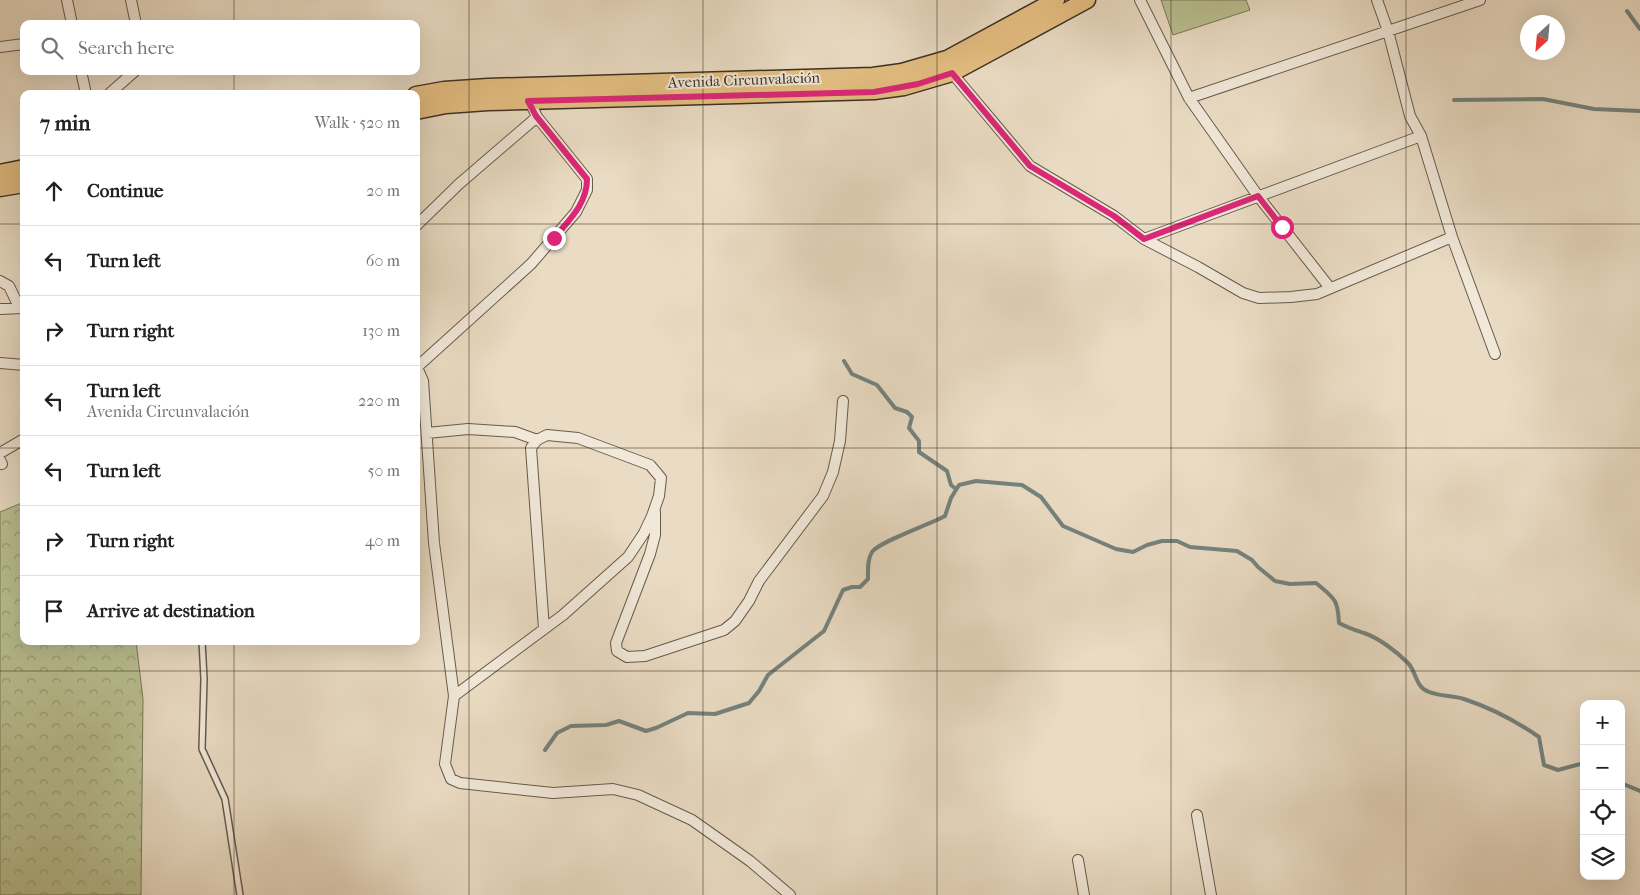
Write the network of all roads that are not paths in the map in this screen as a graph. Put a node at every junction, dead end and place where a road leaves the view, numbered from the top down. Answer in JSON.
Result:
{"nodes":[{"id":1,"x":67,"y":0,"type":"edge"},
{"id":2,"x":131,"y":0,"type":"edge"},
{"id":3,"x":1056,"y":0,"type":"edge"},
{"id":4,"x":1087,"y":0,"type":"edge"},
{"id":5,"x":1140,"y":0,"type":"edge"},
{"id":6,"x":1377,"y":0,"type":"edge"},
{"id":7,"x":1480,"y":0,"type":"edge"},
{"id":8,"x":1041,"y":5,"type":"edge"},
{"id":9,"x":71,"y":20,"type":"edge"},
{"id":10,"x":135,"y":20,"type":"edge"},
{"id":11,"x":1388,"y":31,"type":"junction"},
{"id":12,"x":20,"y":44,"type":"edge"},
{"id":13,"x":0,"y":47,"type":"edge"},
{"id":14,"x":952,"y":73,"type":"junction"},
{"id":15,"x":83,"y":75,"type":"edge"},
{"id":16,"x":130,"y":75,"type":"edge"},
{"id":17,"x":85,"y":90,"type":"edge"},
{"id":18,"x":114,"y":90,"type":"edge"},
{"id":19,"x":527,"y":93,"type":"junction"},
{"id":20,"x":420,"y":94,"type":"edge"},
{"id":21,"x":1189,"y":98,"type":"junction"},
{"id":22,"x":420,"y":110,"type":"edge"},
{"id":23,"x":536,"y":116,"type":"junction"},
{"id":24,"x":1421,"y":136,"type":"junction"},
{"id":25,"x":20,"y":169,"type":"edge"},
{"id":26,"x":0,"y":172,"type":"edge"},
{"id":27,"x":20,"y":185,"type":"edge"},
{"id":28,"x":0,"y":188,"type":"edge"},
{"id":29,"x":1258,"y":196,"type":"junction"},
{"id":30,"x":420,"y":222,"type":"edge"},
{"id":31,"x":1452,"y":237,"type":"junction"},
{"id":32,"x":1144,"y":239,"type":"junction"},
{"id":33,"x":0,"y":281,"type":"edge"},
{"id":34,"x":1330,"y":288,"type":"junction"},
{"id":35,"x":20,"y":305,"type":"edge"},
{"id":36,"x":20,"y":307,"type":"edge"},
{"id":37,"x":0,"y":309,"type":"edge"},
{"id":38,"x":1495,"y":354,"type":"dead end"},
{"id":39,"x":0,"y":363,"type":"edge"},
{"id":40,"x":420,"y":364,"type":"edge"},
{"id":41,"x":20,"y":365,"type":"edge"},
{"id":42,"x":420,"y":374,"type":"edge"},
{"id":43,"x":843,"y":401,"type":"dead end"},
{"id":44,"x":427,"y":433,"type":"junction"},
{"id":45,"x":537,"y":440,"type":"junction"},
{"id":46,"x":20,"y":441,"type":"edge"},
{"id":47,"x":0,"y":453,"type":"edge"},
{"id":48,"x":0,"y":460,"type":"edge"},
{"id":49,"x":0,"y":464,"type":"edge"},
{"id":50,"x":655,"y":506,"type":"junction"},
{"id":51,"x":544,"y":629,"type":"junction"},
{"id":52,"x":202,"y":645,"type":"edge"},
{"id":53,"x":454,"y":696,"type":"junction"},
{"id":54,"x":1197,"y":815,"type":"dead end"},
{"id":55,"x":1078,"y":860,"type":"dead end"},
{"id":56,"x":240,"y":895,"type":"edge"},
{"id":57,"x":790,"y":895,"type":"edge"},
{"id":58,"x":1084,"y":895,"type":"edge"},
{"id":59,"x":1211,"y":895,"type":"edge"}],
"edges":[{"from":1,"to":9,"type":"street"},
{"from":2,"to":10,"type":"street"},
{"from":3,"to":8,"type":"main road","name":"Avenida Circunvalación"},
{"from":4,"to":14,"type":"main road","name":"Avenida Circunvalación"},
{"from":5,"to":21,"type":"street"},
{"from":6,"to":11,"type":"street"},
{"from":7,"to":11,"type":"street"},
{"from":8,"to":19,"type":"main road","name":"Avenida Circunvalación"},
{"from":11,"to":21,"type":"street"},
{"from":11,"to":24,"type":"street"},
{"from":12,"to":13,"type":"street"},
{"from":14,"to":19,"type":"main road","name":"Avenida Circunvalación"},
{"from":14,"to":32,"type":"street"},
{"from":15,"to":17,"type":"street"},
{"from":16,"to":18,"type":"street"},
{"from":19,"to":20,"type":"main road","name":"Avenida Circunvalación"},
{"from":19,"to":22,"type":"main road","name":"Avenida Circunvalación"},
{"from":19,"to":23,"type":"street"},
{"from":21,"to":29,"type":"street"},
{"from":23,"to":30,"type":"street"},
{"from":23,"to":40,"type":"street"},
{"from":24,"to":29,"type":"street"},
{"from":24,"to":31,"type":"street"},
{"from":25,"to":26,"type":"main road"},
{"from":27,"to":28,"type":"main road"},
{"from":29,"to":32,"type":"street"},
{"from":29,"to":34,"type":"street"},
{"from":31,"to":34,"type":"street"},
{"from":31,"to":38,"type":"street"},
{"from":32,"to":34,"type":"street"},
{"from":33,"to":35,"type":"street"},
{"from":36,"to":37,"type":"street"},
{"from":39,"to":41,"type":"street"},
{"from":42,"to":44,"type":"street"},
{"from":43,"to":50,"type":"street"},
{"from":44,"to":45,"type":"street"},
{"from":44,"to":53,"type":"street"},
{"from":45,"to":50,"type":"street"},
{"from":45,"to":51,"type":"street"},
{"from":46,"to":47,"type":"street"},
{"from":48,"to":49,"type":"street"},
{"from":50,"to":51,"type":"street"},
{"from":51,"to":53,"type":"street"},
{"from":52,"to":56,"type":"lane"},
{"from":53,"to":57,"type":"street"},
{"from":54,"to":59,"type":"street"},
{"from":55,"to":58,"type":"street"}]}
